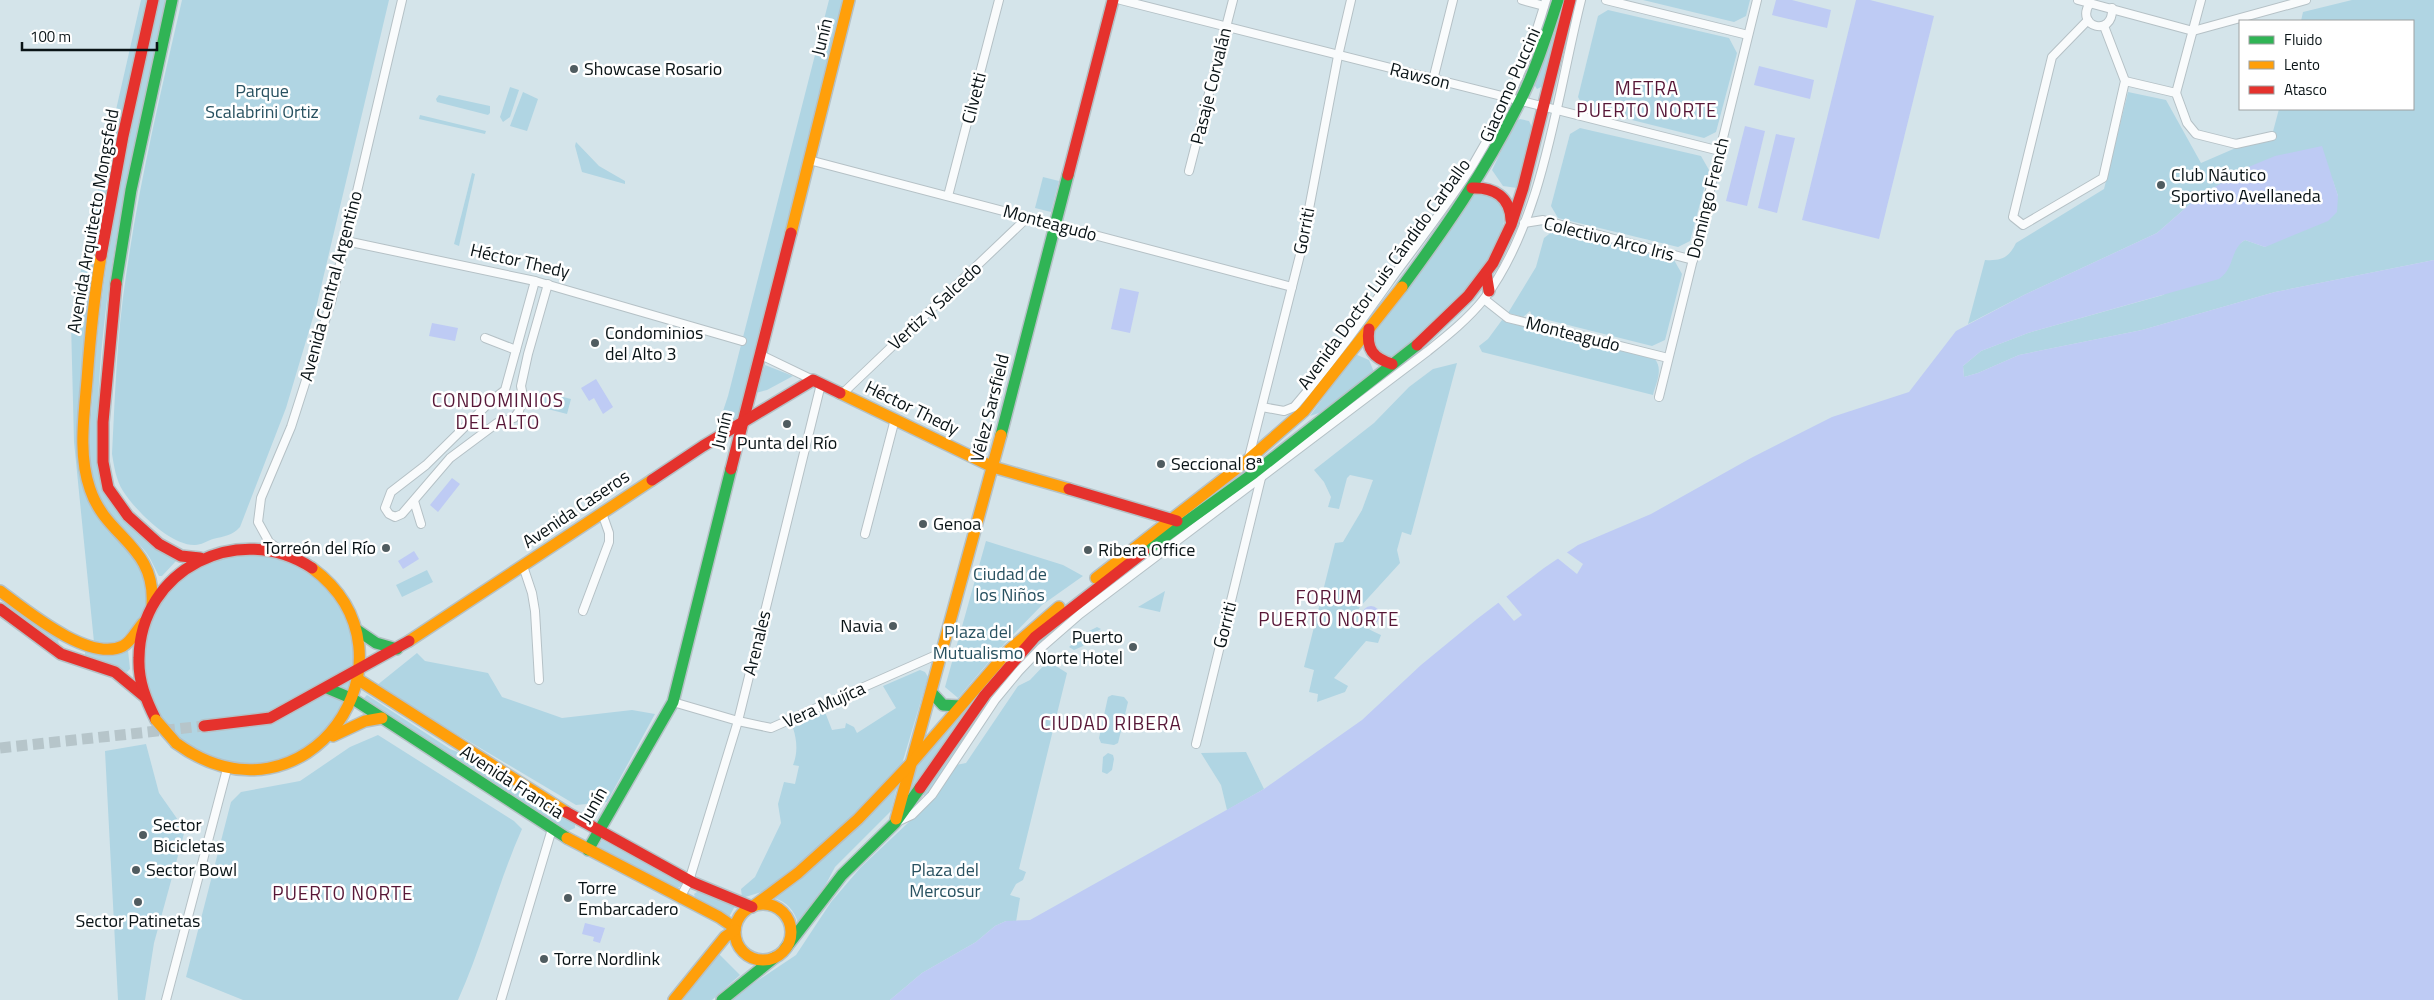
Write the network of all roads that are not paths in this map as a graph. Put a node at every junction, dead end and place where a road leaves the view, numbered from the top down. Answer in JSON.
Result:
{"nodes":[{"id":1,"x":153,"y":0,"type":"edge"},
{"id":2,"x":172,"y":0,"type":"edge"},
{"id":3,"x":402,"y":0,"type":"edge"},
{"id":4,"x":849,"y":0,"type":"edge"},
{"id":5,"x":999,"y":0,"type":"edge"},
{"id":6,"x":1113,"y":0,"type":"edge"},
{"id":7,"x":1121,"y":0,"type":"edge"},
{"id":8,"x":1233,"y":0,"type":"edge"},
{"id":9,"x":1351,"y":0,"type":"edge"},
{"id":10,"x":1453,"y":0,"type":"edge"},
{"id":11,"x":1522,"y":0,"type":"edge"},
{"id":12,"x":1558,"y":0,"type":"edge"},
{"id":13,"x":1606,"y":0,"type":"edge"},
{"id":14,"x":1757,"y":0,"type":"edge"},
{"id":15,"x":2078,"y":0,"type":"edge"},
{"id":16,"x":2201,"y":0,"type":"edge"},
{"id":17,"x":2306,"y":0,"type":"edge"},
{"id":18,"x":1580,"y":1,"type":"edge"},
{"id":19,"x":1545,"y":3,"type":"edge"},
{"id":20,"x":2090,"y":3,"type":"junction"},
{"id":21,"x":2102,"y":3,"type":"edge"},
{"id":22,"x":2112,"y":8,"type":"junction"},
{"id":23,"x":2088,"y":20,"type":"junction"},
{"id":24,"x":2104,"y":26,"type":"junction"},
{"id":25,"x":1226,"y":27,"type":"junction"},
{"id":26,"x":2193,"y":31,"type":"junction"},
{"id":27,"x":1748,"y":35,"type":"junction"},
{"id":28,"x":1338,"y":56,"type":"junction"},
{"id":29,"x":1433,"y":80,"type":"junction"},
{"id":30,"x":2125,"y":81,"type":"junction"},
{"id":31,"x":2176,"y":94,"type":"junction"},
{"id":32,"x":1508,"y":99,"type":"junction"},
{"id":33,"x":1520,"y":102,"type":"junction"},
{"id":34,"x":1542,"y":107,"type":"junction"},
{"id":35,"x":1556,"y":111,"type":"junction"},
{"id":36,"x":2272,"y":136,"type":"dead end"},
{"id":37,"x":1720,"y":151,"type":"junction"},
{"id":38,"x":809,"y":160,"type":"junction"},
{"id":39,"x":1488,"y":162,"type":"junction"},
{"id":40,"x":1474,"y":163,"type":"junction"},
{"id":41,"x":1189,"y":171,"type":"dead end"},
{"id":42,"x":1472,"y":188,"type":"junction"},
{"id":43,"x":948,"y":196,"type":"junction"},
{"id":44,"x":1028,"y":217,"type":"junction"},
{"id":45,"x":1524,"y":223,"type":"junction"},
{"id":46,"x":1055,"y":224,"type":"junction"},
{"id":47,"x":1511,"y":225,"type":"junction"},
{"id":48,"x":346,"y":241,"type":"junction"},
{"id":49,"x":1693,"y":260,"type":"junction"},
{"id":50,"x":1486,"y":273,"type":"junction"},
{"id":51,"x":535,"y":281,"type":"junction"},
{"id":52,"x":548,"y":284,"type":"junction"},
{"id":53,"x":1292,"y":287,"type":"junction"},
{"id":54,"x":1487,"y":295,"type":"junction"},
{"id":55,"x":1369,"y":329,"type":"junction"},
{"id":56,"x":485,"y":338,"type":"dead end"},
{"id":57,"x":742,"y":342,"type":"dead end"},
{"id":58,"x":1415,"y":347,"type":"junction"},
{"id":59,"x":516,"y":350,"type":"junction"},
{"id":60,"x":1428,"y":351,"type":"junction"},
{"id":61,"x":760,"y":354,"type":"junction"},
{"id":62,"x":1668,"y":358,"type":"junction"},
{"id":63,"x":1392,"y":364,"type":"junction"},
{"id":64,"x":817,"y":382,"type":"junction"},
{"id":65,"x":508,"y":385,"type":"junction"},
{"id":66,"x":521,"y":386,"type":"junction"},
{"id":67,"x":842,"y":394,"type":"junction"},
{"id":68,"x":1659,"y":397,"type":"dead end"},
{"id":69,"x":1262,"y":407,"type":"junction"},
{"id":70,"x":895,"y":419,"type":"junction"},
{"id":71,"x":745,"y":423,"type":"junction"},
{"id":72,"x":1249,"y":459,"type":"junction"},
{"id":73,"x":993,"y":467,"type":"junction"},
{"id":74,"x":1261,"y":478,"type":"junction"},
{"id":75,"x":414,"y":501,"type":"junction"},
{"id":76,"x":602,"y":513,"type":"junction"},
{"id":77,"x":1170,"y":519,"type":"junction"},
{"id":78,"x":1183,"y":522,"type":"junction"},
{"id":79,"x":421,"y":524,"type":"dead end"},
{"id":80,"x":1197,"y":526,"type":"junction"},
{"id":81,"x":865,"y":534,"type":"dead end"},
{"id":82,"x":289,"y":555,"type":"junction"},
{"id":83,"x":200,"y":558,"type":"junction"},
{"id":84,"x":522,"y":566,"type":"junction"},
{"id":85,"x":0,"y":591,"type":"edge"},
{"id":86,"x":152,"y":607,"type":"junction"},
{"id":87,"x":0,"y":609,"type":"edge"},
{"id":88,"x":583,"y":611,"type":"dead end"},
{"id":89,"x":146,"y":620,"type":"junction"},
{"id":90,"x":356,"y":630,"type":"junction"},
{"id":91,"x":398,"y":649,"type":"junction"},
{"id":92,"x":943,"y":652,"type":"junction"},
{"id":93,"x":360,"y":675,"type":"junction"},
{"id":94,"x":539,"y":680,"type":"dead end"},
{"id":95,"x":327,"y":688,"type":"junction"},
{"id":96,"x":932,"y":692,"type":"junction"},
{"id":97,"x":145,"y":696,"type":"junction"},
{"id":98,"x":354,"y":699,"type":"junction"},
{"id":99,"x":673,"y":702,"type":"junction"},
{"id":100,"x":960,"y":706,"type":"junction"},
{"id":101,"x":382,"y":718,"type":"junction"},
{"id":102,"x":738,"y":721,"type":"junction"},
{"id":103,"x":204,"y":726,"type":"tunnel mouth"},
{"id":104,"x":325,"y":741,"type":"junction"},
{"id":105,"x":1196,"y":744,"type":"dead end"},
{"id":106,"x":913,"y":762,"type":"junction"},
{"id":107,"x":227,"y":769,"type":"junction"},
{"id":108,"x":573,"y":816,"type":"junction"},
{"id":109,"x":895,"y":823,"type":"junction"},
{"id":110,"x":552,"y":829,"type":"junction"},
{"id":111,"x":598,"y":832,"type":"junction"},
{"id":112,"x":563,"y":836,"type":"junction"},
{"id":113,"x":588,"y":850,"type":"junction"},
{"id":114,"x":690,"y":881,"type":"junction"},
{"id":115,"x":680,"y":898,"type":"junction"},
{"id":116,"x":753,"y":906,"type":"junction"},
{"id":117,"x":735,"y":929,"type":"junction"},
{"id":118,"x":782,"y":952,"type":"junction"},
{"id":119,"x":166,"y":1000,"type":"edge"},
{"id":120,"x":502,"y":1000,"type":"edge"},
{"id":121,"x":674,"y":1000,"type":"edge"},
{"id":122,"x":722,"y":1000,"type":"edge"}],
"edges":[{"from":1,"to":86,"type":"main road","name":"Avenida Arquitecto Mongsfeld"},
{"from":2,"to":83,"type":"main road","name":"Avenida Arquitecto Mongsfeld"},
{"from":3,"to":48,"type":"street","name":"Avenida Central Argentino"},
{"from":4,"to":38,"type":"main road","name":"Junín"},
{"from":5,"to":43,"type":"street","name":"Cilvetti"},
{"from":6,"to":46,"type":"main road","name":"Vélez Sarsfield"},
{"from":7,"to":25,"type":"street","name":"Rawson"},
{"from":8,"to":25,"type":"street","name":"Pasaje Corvalán"},
{"from":9,"to":28,"type":"street","name":"Gorriti"},
{"from":10,"to":29,"type":"street"},
{"from":11,"to":19,"type":"street"},
{"from":12,"to":33,"type":"main road","name":"Avenida Doctor Luis Cándido Carballo"},
{"from":13,"to":27,"type":"street"},
{"from":14,"to":27,"type":"street","name":"Domingo French"},
{"from":15,"to":20,"type":"street"},
{"from":16,"to":26,"type":"street"},
{"from":17,"to":26,"type":"street"},
{"from":18,"to":34,"type":"main road"},
{"from":18,"to":35,"type":"street"},
{"from":19,"to":32,"type":"street","name":"Giacomo Puccini"},
{"from":20,"to":21,"type":"street"},
{"from":20,"to":23,"type":"street"},
{"from":21,"to":22,"type":"street"},
{"from":22,"to":24,"type":"street"},
{"from":22,"to":26,"type":"street"},
{"from":23,"to":24,"type":"street"},
{"from":23,"to":30,"type":"street"},
{"from":24,"to":30,"type":"street"},
{"from":25,"to":28,"type":"street","name":"Rawson"},
{"from":25,"to":41,"type":"street","name":"Pasaje Corvalán"},
{"from":26,"to":31,"type":"street"},
{"from":27,"to":37,"type":"street","name":"Domingo French"},
{"from":28,"to":29,"type":"street","name":"Rawson"},
{"from":28,"to":53,"type":"street","name":"Gorriti"},
{"from":29,"to":32,"type":"street","name":"Rawson"},
{"from":30,"to":31,"type":"street"},
{"from":31,"to":36,"type":"street"},
{"from":32,"to":33,"type":"street","name":"Rawson"},
{"from":32,"to":40,"type":"street","name":"Giacomo Puccini"},
{"from":33,"to":34,"type":"street","name":"Rawson"},
{"from":33,"to":39,"type":"main road","name":"Avenida Doctor Luis Cándido Carballo"},
{"from":34,"to":35,"type":"street","name":"Rawson"},
{"from":34,"to":47,"type":"main road"},
{"from":35,"to":37,"type":"street","name":"Rawson"},
{"from":35,"to":45,"type":"street"},
{"from":37,"to":49,"type":"street","name":"Domingo French"},
{"from":38,"to":43,"type":"street","name":"Monteagudo"},
{"from":38,"to":61,"type":"main road","name":"Junín"},
{"from":39,"to":40,"type":"main road"},
{"from":39,"to":42,"type":"main road","name":"Avenida Doctor Luis Cándido Carballo"},
{"from":40,"to":69,"type":"street","name":"Giacomo Puccini"},
{"from":42,"to":47,"type":"main road"},
{"from":42,"to":55,"type":"main road","name":"Avenida Doctor Luis Cándido Carballo"},
{"from":43,"to":44,"type":"street","name":"Monteagudo"},
{"from":44,"to":46,"type":"street","name":"Monteagudo"},
{"from":44,"to":67,"type":"street","name":"Vertiz y Salcedo"},
{"from":45,"to":49,"type":"street","name":"Colectivo Arco Iris"},
{"from":45,"to":54,"type":"street"},
{"from":46,"to":53,"type":"street","name":"Monteagudo"},
{"from":46,"to":73,"type":"main road","name":"Vélez Sarsfield"},
{"from":47,"to":50,"type":"main road"},
{"from":48,"to":51,"type":"street","name":"Héctor Thedy"},
{"from":48,"to":82,"type":"street","name":"Avenida Central Argentino"},
{"from":49,"to":62,"type":"street","name":"Domingo French"},
{"from":50,"to":54,"type":"main road"},
{"from":50,"to":58,"type":"main road"},
{"from":51,"to":52,"type":"street","name":"Héctor Thedy"},
{"from":51,"to":59,"type":"street"},
{"from":52,"to":57,"type":"street","name":"Héctor Thedy"},
{"from":52,"to":66,"type":"street"},
{"from":53,"to":69,"type":"street","name":"Gorriti"},
{"from":54,"to":60,"type":"street"},
{"from":54,"to":62,"type":"street","name":"Monteagudo"},
{"from":55,"to":63,"type":"main road"},
{"from":55,"to":72,"type":"main road","name":"Avenida Doctor Luis Cándido Carballo"},
{"from":56,"to":59,"type":"street"},
{"from":58,"to":60,"type":"main road"},
{"from":58,"to":63,"type":"main road"},
{"from":59,"to":65,"type":"street"},
{"from":60,"to":74,"type":"street"},
{"from":61,"to":64,"type":"street","name":"Héctor Thedy"},
{"from":61,"to":71,"type":"main road","name":"Junín"},
{"from":62,"to":68,"type":"street","name":"Domingo French"},
{"from":63,"to":78,"type":"main road"},
{"from":64,"to":67,"type":"main road","name":"Héctor Thedy"},
{"from":64,"to":71,"type":"main road","name":"Avenida Caseros"},
{"from":64,"to":102,"type":"street","name":"Arenales"},
{"from":65,"to":66,"type":"street"},
{"from":65,"to":75,"type":"street"},
{"from":66,"to":75,"type":"street"},
{"from":67,"to":70,"type":"main road","name":"Héctor Thedy"},
{"from":69,"to":72,"type":"street","name":"Gorriti"},
{"from":70,"to":73,"type":"main road","name":"Héctor Thedy"},
{"from":70,"to":81,"type":"street"},
{"from":71,"to":76,"type":"main road","name":"Avenida Caseros"},
{"from":71,"to":99,"type":"main road","name":"Junín"},
{"from":72,"to":77,"type":"main road","name":"Avenida Doctor Luis Cándido Carballo"},
{"from":73,"to":77,"type":"main road","name":"Héctor Thedy"},
{"from":73,"to":92,"type":"main road","name":"Vélez Sarsfield"},
{"from":74,"to":80,"type":"street"},
{"from":74,"to":105,"type":"street","name":"Gorriti"},
{"from":75,"to":79,"type":"street"},
{"from":76,"to":84,"type":"main road","name":"Avenida Caseros"},
{"from":76,"to":88,"type":"street"},
{"from":77,"to":78,"type":"main road","name":"Héctor Thedy"},
{"from":77,"to":100,"type":"main road","name":"Avenida Doctor Luis Cándido Carballo"},
{"from":78,"to":80,"type":"street","name":"Héctor Thedy"},
{"from":78,"to":109,"type":"main road"},
{"from":80,"to":109,"type":"street"},
{"from":82,"to":83,"type":"main road"},
{"from":82,"to":90,"type":"main road"},
{"from":83,"to":86,"type":"main road"},
{"from":84,"to":91,"type":"main road","name":"Avenida Caseros"},
{"from":84,"to":94,"type":"street"},
{"from":85,"to":89,"type":"main road"},
{"from":86,"to":89,"type":"main road"},
{"from":87,"to":97,"type":"main road"},
{"from":89,"to":97,"type":"main road"},
{"from":90,"to":91,"type":"main road"},
{"from":90,"to":93,"type":"main road"},
{"from":91,"to":93,"type":"main road","name":"Avenida Caseros"},
{"from":92,"to":96,"type":"main road","name":"Vélez Sarsfield"},
{"from":92,"to":102,"type":"street","name":"Vera Mujíca"},
{"from":93,"to":95,"type":"main road","name":"Avenida Caseros"},
{"from":93,"to":98,"type":"main road"},
{"from":93,"to":108,"type":"main road","name":"Avenida Francia"},
{"from":95,"to":98,"type":"main road","name":"Avenida Francia"},
{"from":95,"to":103,"type":"main road","name":"Avenida Caseros"},
{"from":96,"to":100,"type":"main road"},
{"from":96,"to":106,"type":"main road","name":"Vélez Sarsfield"},
{"from":97,"to":107,"type":"main road","bridge":true},
{"from":98,"to":101,"type":"main road","name":"Avenida Francia"},
{"from":98,"to":104,"type":"main road"},
{"from":99,"to":102,"type":"street","name":"Vera Mujíca"},
{"from":99,"to":111,"type":"main road","name":"Junín"},
{"from":100,"to":106,"type":"main road","name":"Avenida Doctor Luis Cándido Carballo"},
{"from":101,"to":104,"type":"main road"},
{"from":101,"to":110,"type":"main road","name":"Avenida Francia"},
{"from":102,"to":114,"type":"street","name":"Arenales"},
{"from":104,"to":107,"type":"main road"},
{"from":106,"to":109,"type":"main road","name":"Vélez Sarsfield"},
{"from":106,"to":116,"type":"main road","name":"Avenida Doctor Luis Cándido Carballo"},
{"from":107,"to":119,"type":"street"},
{"from":108,"to":111,"type":"main road","name":"Avenida Francia"},
{"from":108,"to":112,"type":"main road"},
{"from":109,"to":118,"type":"main road"},
{"from":110,"to":112,"type":"main road","name":"Avenida Francia"},
{"from":110,"to":120,"type":"street"},
{"from":111,"to":113,"type":"main road","name":"Junín"},
{"from":111,"to":114,"type":"main road","name":"Avenida Francia"},
{"from":112,"to":113,"type":"main road","name":"Avenida Francia"},
{"from":113,"to":115,"type":"main road","name":"Avenida Francia"},
{"from":114,"to":115,"type":"street","name":"Arenales"},
{"from":114,"to":116,"type":"main road","name":"Avenida Francia"},
{"from":115,"to":117,"type":"main road","name":"Avenida Francia"},
{"from":116,"to":117,"type":"main road"},
{"from":116,"to":118,"type":"main road"},
{"from":117,"to":118,"type":"main road"},
{"from":117,"to":121,"type":"main road"},
{"from":118,"to":122,"type":"main road"}]}
